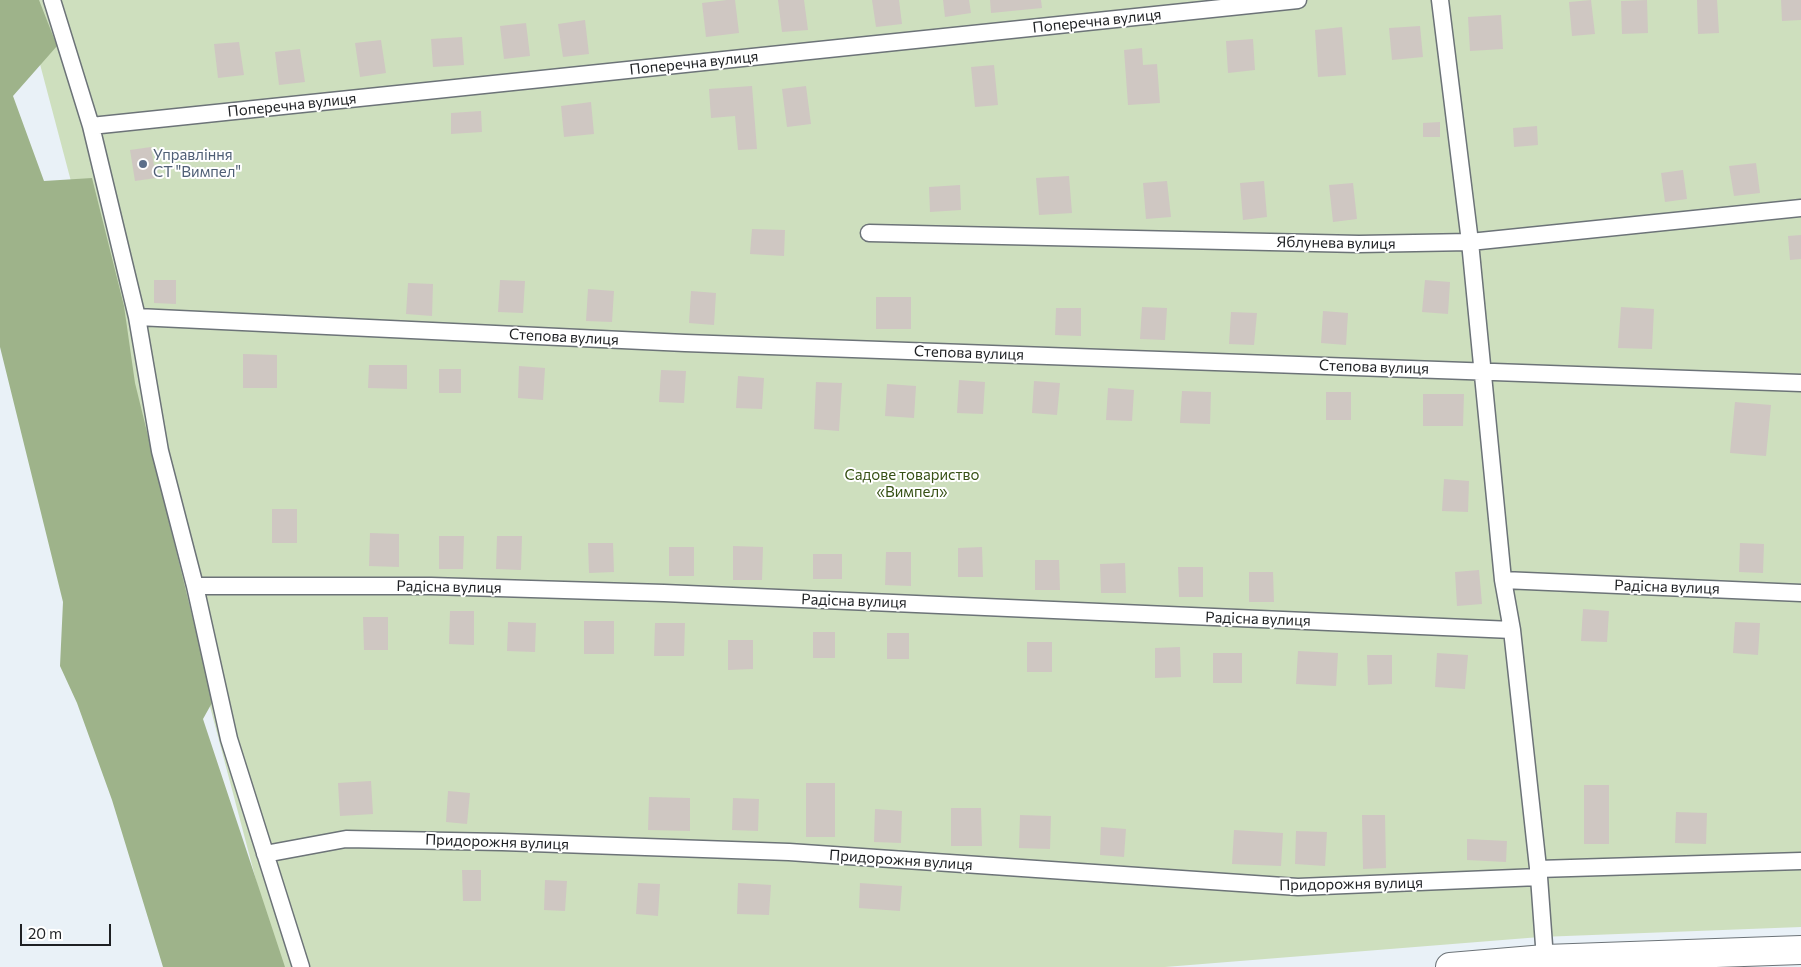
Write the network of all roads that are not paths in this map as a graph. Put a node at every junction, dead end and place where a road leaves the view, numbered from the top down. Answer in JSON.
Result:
{"nodes":[{"id":1,"x":52,"y":0,"type":"edge"},
{"id":2,"x":1298,"y":0,"type":"edge"},
{"id":3,"x":1440,"y":0,"type":"edge"},
{"id":4,"x":91,"y":126,"type":"junction"},
{"id":5,"x":1801,"y":208,"type":"edge"},
{"id":6,"x":869,"y":233,"type":"dead end"},
{"id":7,"x":1470,"y":242,"type":"junction"},
{"id":8,"x":138,"y":317,"type":"junction"},
{"id":9,"x":1482,"y":371,"type":"junction"},
{"id":10,"x":1801,"y":383,"type":"edge"},
{"id":11,"x":1503,"y":580,"type":"junction"},
{"id":12,"x":195,"y":586,"type":"junction"},
{"id":13,"x":1801,"y":593,"type":"edge"},
{"id":14,"x":1512,"y":630,"type":"junction"},
{"id":15,"x":265,"y":854,"type":"junction"},
{"id":16,"x":1801,"y":860,"type":"edge"},
{"id":17,"x":1538,"y":873,"type":"junction"},
{"id":18,"x":1801,"y":950,"type":"edge"},
{"id":19,"x":1545,"y":959,"type":"junction"},
{"id":20,"x":301,"y":967,"type":"edge"},
{"id":21,"x":1450,"y":967,"type":"edge"}],
"edges":[{"from":1,"to":4,"type":"lane"},
{"from":2,"to":4,"type":"lane","name":"Поперечна вулиця"},
{"from":3,"to":7,"type":"lane"},
{"from":4,"to":8,"type":"lane"},
{"from":5,"to":7,"type":"lane","name":"Яблунева вулиця"},
{"from":6,"to":7,"type":"lane","name":"Яблунева вулиця"},
{"from":7,"to":9,"type":"lane"},
{"from":8,"to":9,"type":"lane","name":"Степова вулиця"},
{"from":8,"to":12,"type":"lane"},
{"from":9,"to":10,"type":"lane","name":"Степова вулиця"},
{"from":9,"to":11,"type":"lane"},
{"from":11,"to":13,"type":"lane","name":"Радісна вулиця"},
{"from":11,"to":14,"type":"lane"},
{"from":12,"to":14,"type":"lane","name":"Радісна вулиця"},
{"from":12,"to":15,"type":"lane"},
{"from":14,"to":17,"type":"lane"},
{"from":15,"to":17,"type":"lane","name":"Придорожня вулиця"},
{"from":15,"to":20,"type":"lane"},
{"from":16,"to":17,"type":"lane","name":"Придорожня вулиця"},
{"from":17,"to":19,"type":"lane"},
{"from":18,"to":19,"type":"street"},
{"from":19,"to":21,"type":"street"}]}
